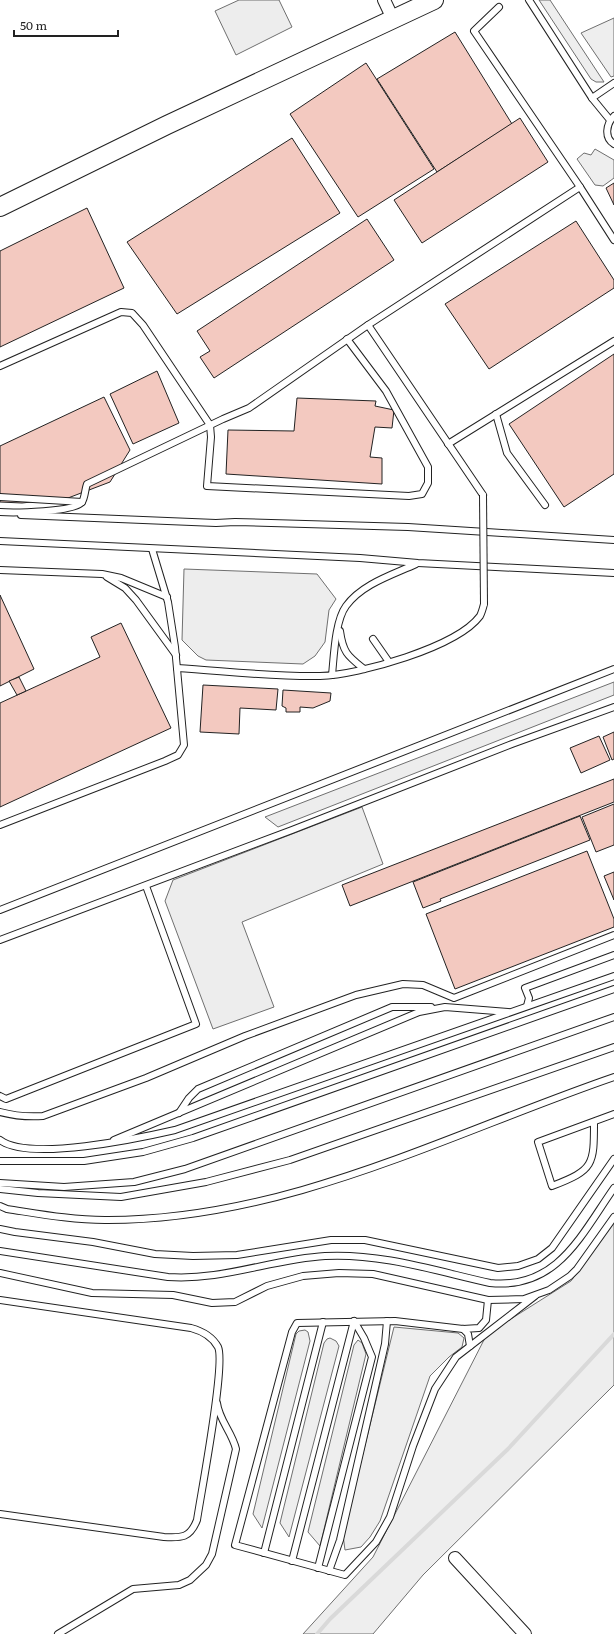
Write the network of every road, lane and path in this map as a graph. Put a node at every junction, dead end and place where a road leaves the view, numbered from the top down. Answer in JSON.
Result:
{"nodes":[{"id":1,"x":384,"y":0,"type":"edge"},
{"id":2,"x":434,"y":0,"type":"edge"},
{"id":3,"x":529,"y":0,"type":"edge"},
{"id":4,"x":499,"y":7,"type":"dead end"},
{"id":5,"x":393,"y":19,"type":"junction"},
{"id":6,"x":614,"y":83,"type":"edge"},
{"id":7,"x":592,"y":98,"type":"junction"},
{"id":8,"x":612,"y":118,"type":"edge"},
{"id":9,"x":614,"y":144,"type":"edge"},
{"id":10,"x":580,"y":186,"type":"junction"},
{"id":11,"x":0,"y":207,"type":"edge"},
{"id":12,"x":614,"y":240,"type":"edge"},
{"id":13,"x":368,"y":325,"type":"junction"},
{"id":14,"x":347,"y":339,"type":"junction"},
{"id":15,"x":614,"y":341,"type":"edge"},
{"id":16,"x":0,"y":366,"type":"edge"},
{"id":17,"x":496,"y":414,"type":"junction"},
{"id":18,"x":210,"y":425,"type":"junction"},
{"id":19,"x":448,"y":444,"type":"junction"},
{"id":20,"x":0,"y":497,"type":"edge"},
{"id":21,"x":82,"y":502,"type":"junction"},
{"id":22,"x":545,"y":505,"type":"dead end"},
{"id":23,"x":0,"y":512,"type":"edge"},
{"id":24,"x":9,"y":513,"type":"junction"},
{"id":25,"x":614,"y":540,"type":"edge"},
{"id":26,"x":0,"y":541,"type":"edge"},
{"id":27,"x":152,"y":549,"type":"junction"},
{"id":28,"x":418,"y":563,"type":"junction"},
{"id":29,"x":0,"y":570,"type":"edge"},
{"id":30,"x":614,"y":573,"type":"edge"},
{"id":31,"x":102,"y":574,"type":"junction"},
{"id":32,"x":167,"y":597,"type":"junction"},
{"id":33,"x":339,"y":622,"type":"junction"},
{"id":34,"x":373,"y":639,"type":"dead end"},
{"id":35,"x":176,"y":655,"type":"junction"},
{"id":36,"x":389,"y":662,"type":"junction"},
{"id":37,"x":177,"y":668,"type":"junction"},
{"id":38,"x":364,"y":669,"type":"junction"},
{"id":39,"x":614,"y":669,"type":"edge"},
{"id":40,"x":332,"y":675,"type":"junction"},
{"id":41,"x":614,"y":707,"type":"edge"},
{"id":42,"x":0,"y":825,"type":"edge"},
{"id":43,"x":146,"y":886,"type":"junction"},
{"id":44,"x":0,"y":910,"type":"edge"},
{"id":45,"x":614,"y":935,"type":"edge"},
{"id":46,"x":0,"y":940,"type":"edge"},
{"id":47,"x":614,"y":955,"type":"edge"},
{"id":48,"x":614,"y":976,"type":"edge"},
{"id":49,"x":614,"y":989,"type":"edge"},
{"id":50,"x":527,"y":1006,"type":"junction"},
{"id":51,"x":444,"y":1007,"type":"junction"},
{"id":52,"x":511,"y":1012,"type":"junction"},
{"id":53,"x":614,"y":1018,"type":"edge"},
{"id":54,"x":614,"y":1047,"type":"edge"},
{"id":55,"x":614,"y":1077,"type":"edge"},
{"id":56,"x":0,"y":1096,"type":"edge"},
{"id":57,"x":0,"y":1112,"type":"edge"},
{"id":58,"x":179,"y":1113,"type":"junction"},
{"id":59,"x":614,"y":1114,"type":"edge"},
{"id":60,"x":594,"y":1122,"type":"junction"},
{"id":61,"x":0,"y":1140,"type":"edge"},
{"id":62,"x":103,"y":1144,"type":"junction"},
{"id":63,"x":614,"y":1159,"type":"edge"},
{"id":64,"x":0,"y":1161,"type":"edge"},
{"id":65,"x":0,"y":1184,"type":"edge"},
{"id":66,"x":614,"y":1188,"type":"edge"},
{"id":67,"x":0,"y":1189,"type":"edge"},
{"id":68,"x":0,"y":1206,"type":"edge"},
{"id":69,"x":614,"y":1217,"type":"edge"},
{"id":70,"x":0,"y":1229,"type":"edge"},
{"id":71,"x":0,"y":1251,"type":"edge"},
{"id":72,"x":0,"y":1273,"type":"edge"},
{"id":73,"x":535,"y":1296,"type":"junction"},
{"id":74,"x":0,"y":1300,"type":"edge"},
{"id":75,"x":488,"y":1300,"type":"junction"},
{"id":76,"x":354,"y":1321,"type":"junction"},
{"id":77,"x":387,"y":1321,"type":"junction"},
{"id":78,"x":323,"y":1322,"type":"junction"},
{"id":79,"x":463,"y":1329,"type":"junction"},
{"id":80,"x":470,"y":1346,"type":"junction"},
{"id":81,"x":216,"y":1397,"type":"junction"},
{"id":82,"x":0,"y":1514,"type":"edge"},
{"id":83,"x":264,"y":1553,"type":"junction"},
{"id":84,"x":455,"y":1558,"type":"dead end"},
{"id":85,"x":292,"y":1561,"type":"junction"},
{"id":86,"x":318,"y":1568,"type":"junction"},
{"id":87,"x":329,"y":1571,"type":"junction"},
{"id":88,"x":58,"y":1634,"type":"edge"},
{"id":89,"x":525,"y":1634,"type":"edge"}],
"edges":[{"from":1,"to":5,"type":"street"},
{"from":2,"to":5,"type":"street"},
{"from":3,"to":7,"type":"lane"},
{"from":4,"to":10,"type":"lane"},
{"from":5,"to":11,"type":"street"},
{"from":6,"to":7,"type":"lane"},
{"from":7,"to":8,"type":"lane"},
{"from":8,"to":9,"type":"lane"},
{"from":10,"to":12,"type":"lane"},
{"from":10,"to":13,"type":"lane"},
{"from":13,"to":14,"type":"lane"},
{"from":13,"to":19,"type":"lane"},
{"from":14,"to":18,"type":"lane"},
{"from":14,"to":18,"type":"lane"},
{"from":15,"to":17,"type":"lane"},
{"from":16,"to":18,"type":"lane"},
{"from":17,"to":19,"type":"lane"},
{"from":17,"to":22,"type":"lane"},
{"from":18,"to":21,"type":"lane"},
{"from":19,"to":36,"type":"lane","bridge":true},
{"from":20,"to":21,"type":"lane"},
{"from":21,"to":24,"type":"lane"},
{"from":23,"to":24,"type":"lane"},
{"from":24,"to":25,"type":"lane"},
{"from":26,"to":27,"type":"lane"},
{"from":27,"to":28,"type":"lane"},
{"from":27,"to":32,"type":"lane"},
{"from":28,"to":30,"type":"lane"},
{"from":28,"to":33,"type":"lane"},
{"from":29,"to":31,"type":"lane"},
{"from":31,"to":32,"type":"lane"},
{"from":31,"to":35,"type":"lane"},
{"from":32,"to":35,"type":"lane"},
{"from":33,"to":38,"type":"lane"},
{"from":33,"to":40,"type":"lane"},
{"from":34,"to":36,"type":"lane"},
{"from":35,"to":37,"type":"lane"},
{"from":36,"to":38,"type":"lane"},
{"from":37,"to":40,"type":"lane"},
{"from":37,"to":42,"type":"lane"},
{"from":38,"to":40,"type":"lane"},
{"from":39,"to":44,"type":"lane"},
{"from":41,"to":43,"type":"lane"},
{"from":43,"to":46,"type":"lane"},
{"from":43,"to":56,"type":"lane"},
{"from":45,"to":57,"type":"lane"},
{"from":47,"to":50,"type":"lane"},
{"from":48,"to":50,"type":"lane"},
{"from":49,"to":64,"type":"lane"},
{"from":50,"to":52,"type":"lane"},
{"from":51,"to":52,"type":"lane"},
{"from":51,"to":58,"type":"lane"},
{"from":51,"to":58,"type":"lane"},
{"from":52,"to":62,"type":"lane"},
{"from":53,"to":65,"type":"lane"},
{"from":54,"to":67,"type":"lane"},
{"from":55,"to":68,"type":"lane"},
{"from":58,"to":62,"type":"lane"},
{"from":59,"to":60,"type":"lane"},
{"from":60,"to":60,"type":"lane"},
{"from":61,"to":62,"type":"lane"},
{"from":63,"to":70,"type":"lane"},
{"from":66,"to":71,"type":"lane"},
{"from":69,"to":73,"type":"lane"},
{"from":72,"to":75,"type":"lane"},
{"from":73,"to":75,"type":"lane"},
{"from":73,"to":80,"type":"lane"},
{"from":74,"to":81,"type":"lane"},
{"from":75,"to":79,"type":"lane"},
{"from":76,"to":77,"type":"lane"},
{"from":76,"to":78,"type":"lane"},
{"from":76,"to":85,"type":"lane"},
{"from":76,"to":86,"type":"lane"},
{"from":77,"to":79,"type":"lane"},
{"from":77,"to":87,"type":"lane"},
{"from":78,"to":83,"type":"lane"},
{"from":78,"to":83,"type":"lane"},
{"from":79,"to":80,"type":"lane"},
{"from":80,"to":87,"type":"lane"},
{"from":81,"to":82,"type":"lane"},
{"from":81,"to":88,"type":"lane"},
{"from":83,"to":85,"type":"lane"},
{"from":84,"to":89,"type":"street"},
{"from":85,"to":86,"type":"lane"},
{"from":86,"to":87,"type":"lane"}]}
